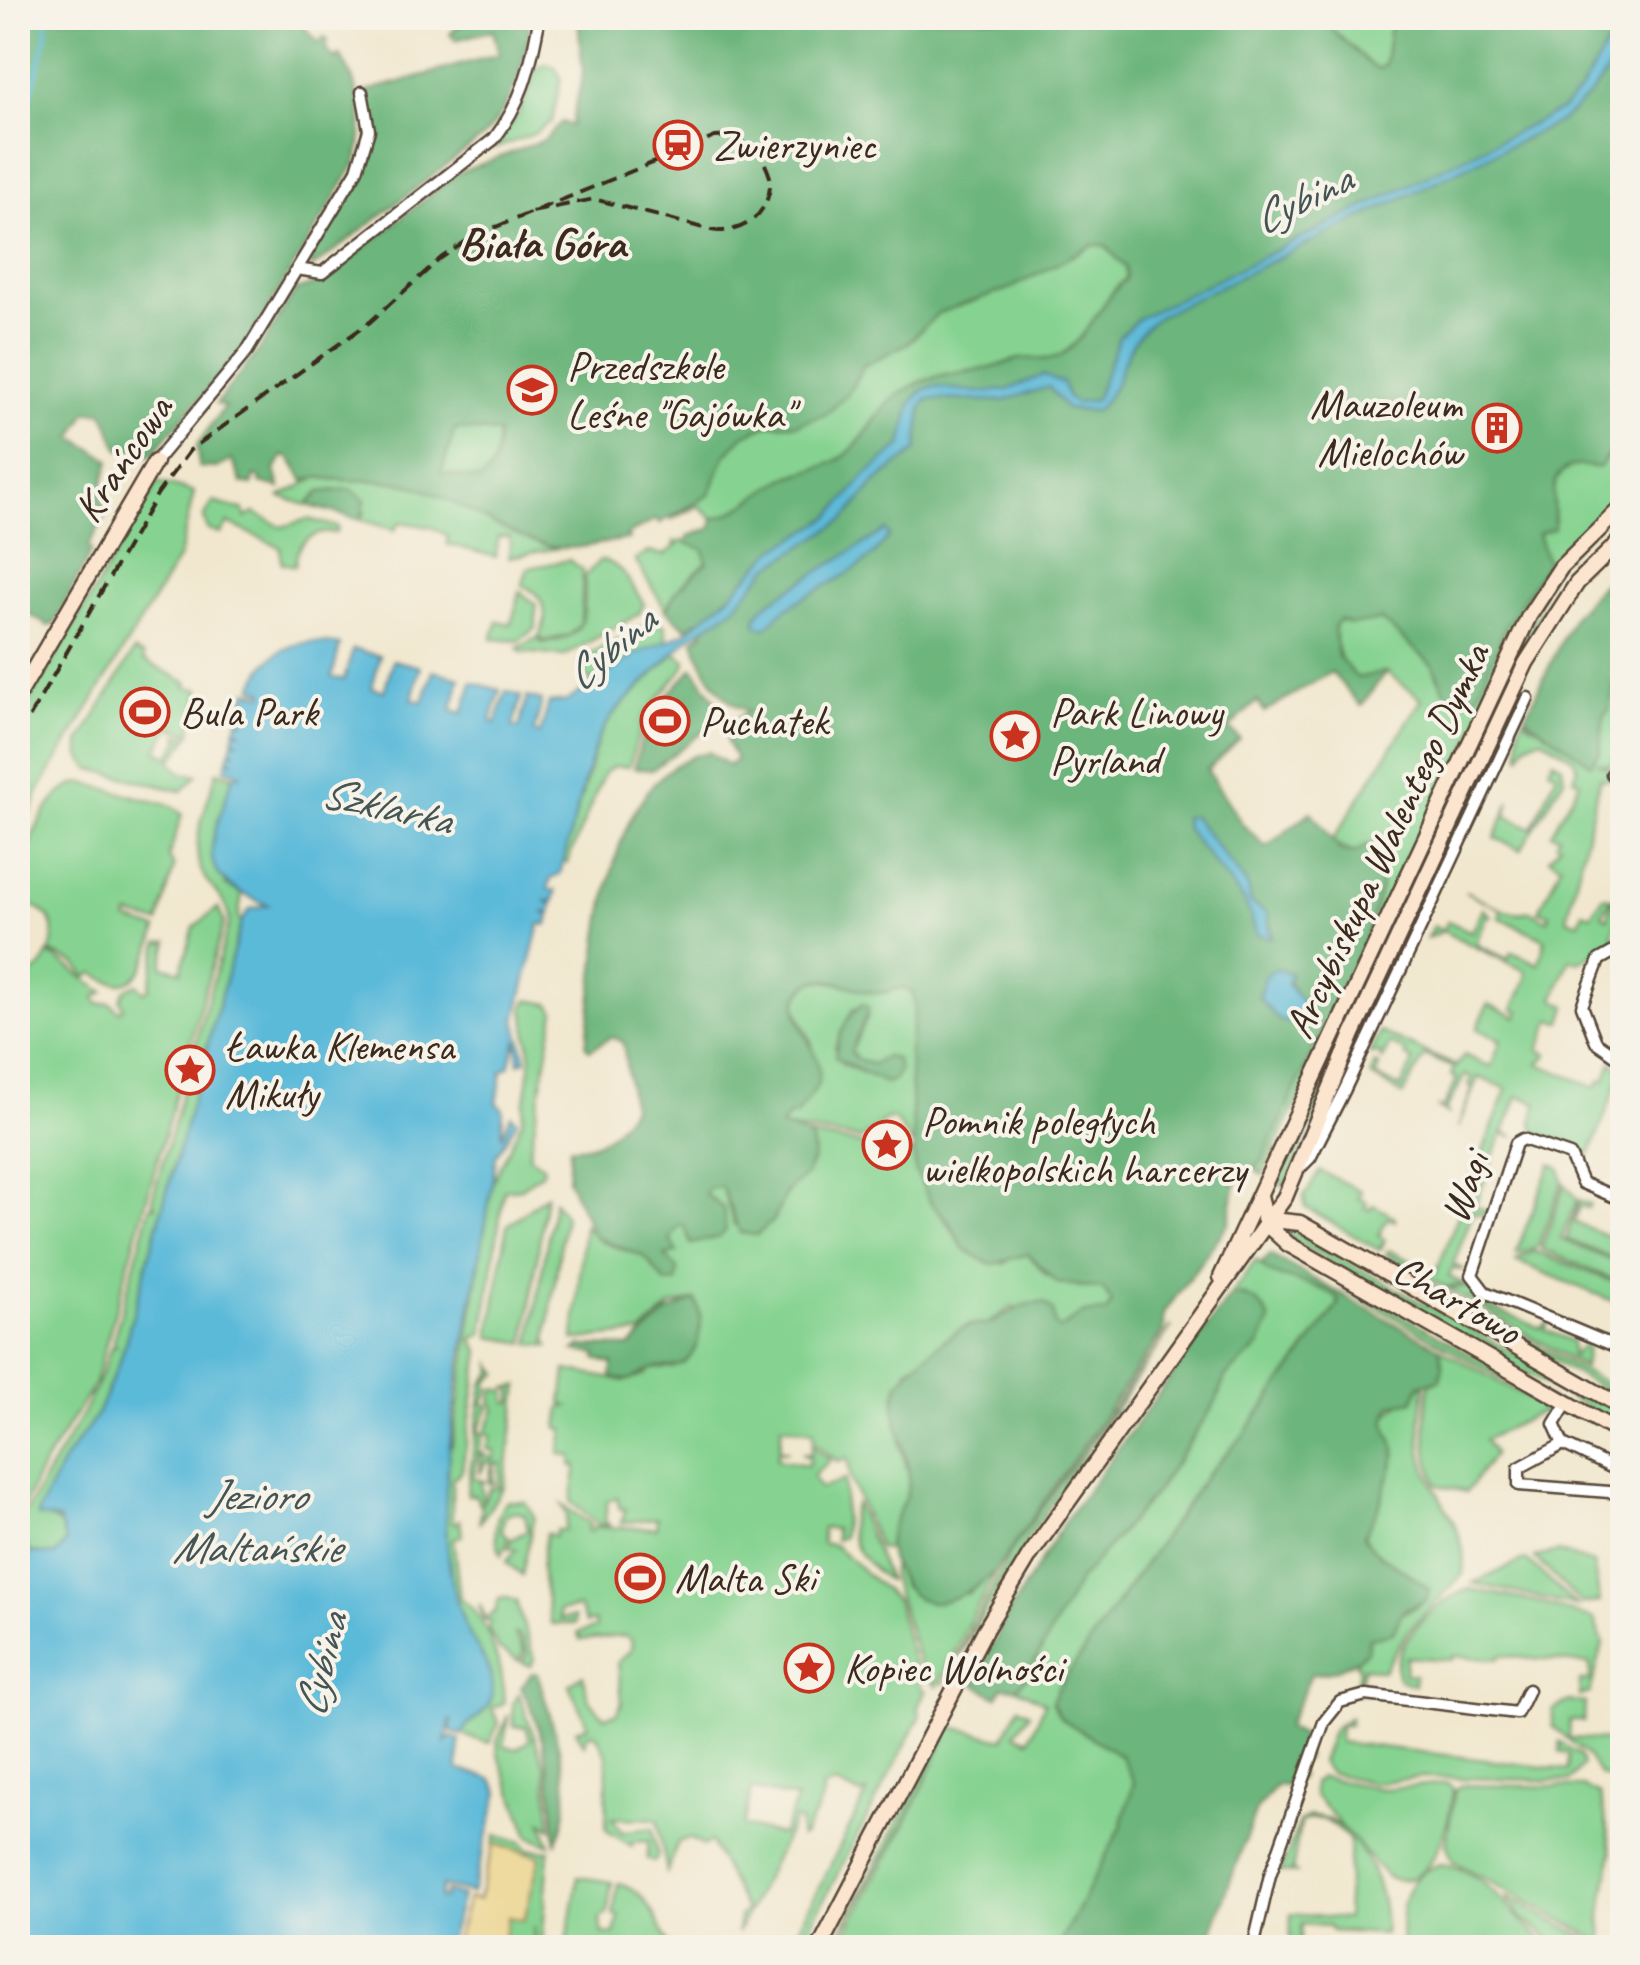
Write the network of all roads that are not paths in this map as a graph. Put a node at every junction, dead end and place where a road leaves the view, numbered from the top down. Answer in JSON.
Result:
{"nodes":[{"id":1,"x":538,"y":26,"type":"dead end"},
{"id":2,"x":362,"y":92,"type":"dead end"},
{"id":3,"x":298,"y":270,"type":"junction"},
{"id":4,"x":155,"y":462,"type":"joint"},
{"id":5,"x":1622,"y":507,"type":"edge"},
{"id":6,"x":1622,"y":540,"type":"edge"},
{"id":7,"x":18,"y":696,"type":"edge"},
{"id":8,"x":1528,"y":698,"type":"dead end"},
{"id":9,"x":1507,"y":704,"type":"junction"},
{"id":10,"x":1516,"y":720,"type":"junction"},
{"id":11,"x":1622,"y":947,"type":"edge"},
{"id":12,"x":1622,"y":1060,"type":"edge"},
{"id":13,"x":1299,"y":1170,"type":"junction"},
{"id":14,"x":1260,"y":1189,"type":"junction"},
{"id":15,"x":1285,"y":1197,"type":"junction"},
{"id":16,"x":1622,"y":1200,"type":"edge"},
{"id":17,"x":1268,"y":1221,"type":"junction"},
{"id":18,"x":1300,"y":1223,"type":"junction"},
{"id":19,"x":1244,"y":1225,"type":"junction"},
{"id":20,"x":1288,"y":1244,"type":"junction"},
{"id":21,"x":1244,"y":1260,"type":"junction"},
{"id":22,"x":1217,"y":1288,"type":"junction"},
{"id":23,"x":1622,"y":1349,"type":"edge"},
{"id":24,"x":1567,"y":1403,"type":"junction"},
{"id":25,"x":1622,"y":1407,"type":"edge"},
{"id":26,"x":1622,"y":1434,"type":"edge"},
{"id":27,"x":1564,"y":1444,"type":"junction"},
{"id":28,"x":1621,"y":1491,"type":"edge"},
{"id":29,"x":1528,"y":1690,"type":"dead end"},
{"id":30,"x":819,"y":1948,"type":"edge"},
{"id":31,"x":1252,"y":1948,"type":"edge"}],
"edges":[{"from":1,"to":3,"type":"street"},
{"from":2,"to":3,"type":"street","name":"Krańcowa"},
{"from":3,"to":4,"type":"street","name":"Krańcowa"},
{"from":4,"to":7,"type":"street","name":"Krańcowa"},
{"from":5,"to":14,"type":"street","name":"Arcybiskupa Walentego Dymka"},
{"from":6,"to":9,"type":"street","name":"Arcybiskupa Walentego Dymka"},
{"from":8,"to":10,"type":"street"},
{"from":9,"to":10,"type":"street"},
{"from":9,"to":13,"type":"street","name":"Arcybiskupa Walentego Dymka"},
{"from":10,"to":13,"type":"street"},
{"from":11,"to":12,"type":"street"},
{"from":13,"to":15,"type":"street","name":"Arcybiskupa Walentego Dymka"},
{"from":14,"to":17,"type":"street"},
{"from":14,"to":19,"type":"street","name":"Arcybiskupa Walentego Dymka"},
{"from":15,"to":17,"type":"street","name":"Arcybiskupa Walentego Dymka"},
{"from":15,"to":18,"type":"street"},
{"from":16,"to":23,"type":"street","name":"Wagi"},
{"from":17,"to":18,"type":"street","name":"Chartowo"},
{"from":17,"to":19,"type":"street","name":"Chartowo"},
{"from":17,"to":20,"type":"street","name":"Chartowo"},
{"from":17,"to":21,"type":"street","name":"Arcybiskupa Walentego Dymka"},
{"from":18,"to":25,"type":"street","name":"Chartowo"},
{"from":19,"to":22,"type":"street","name":"Arcybiskupa Walentego Dymka"},
{"from":20,"to":21,"type":"street"},
{"from":20,"to":24,"type":"street","name":"Chartowo"},
{"from":21,"to":22,"type":"street","name":"Arcybiskupa Walentego Dymka"},
{"from":22,"to":30,"type":"street"},
{"from":24,"to":26,"type":"street","name":"Chartowo"},
{"from":24,"to":27,"type":"street"},
{"from":27,"to":28,"type":"street"},
{"from":27,"to":28,"type":"street"},
{"from":29,"to":31,"type":"street"}]}
